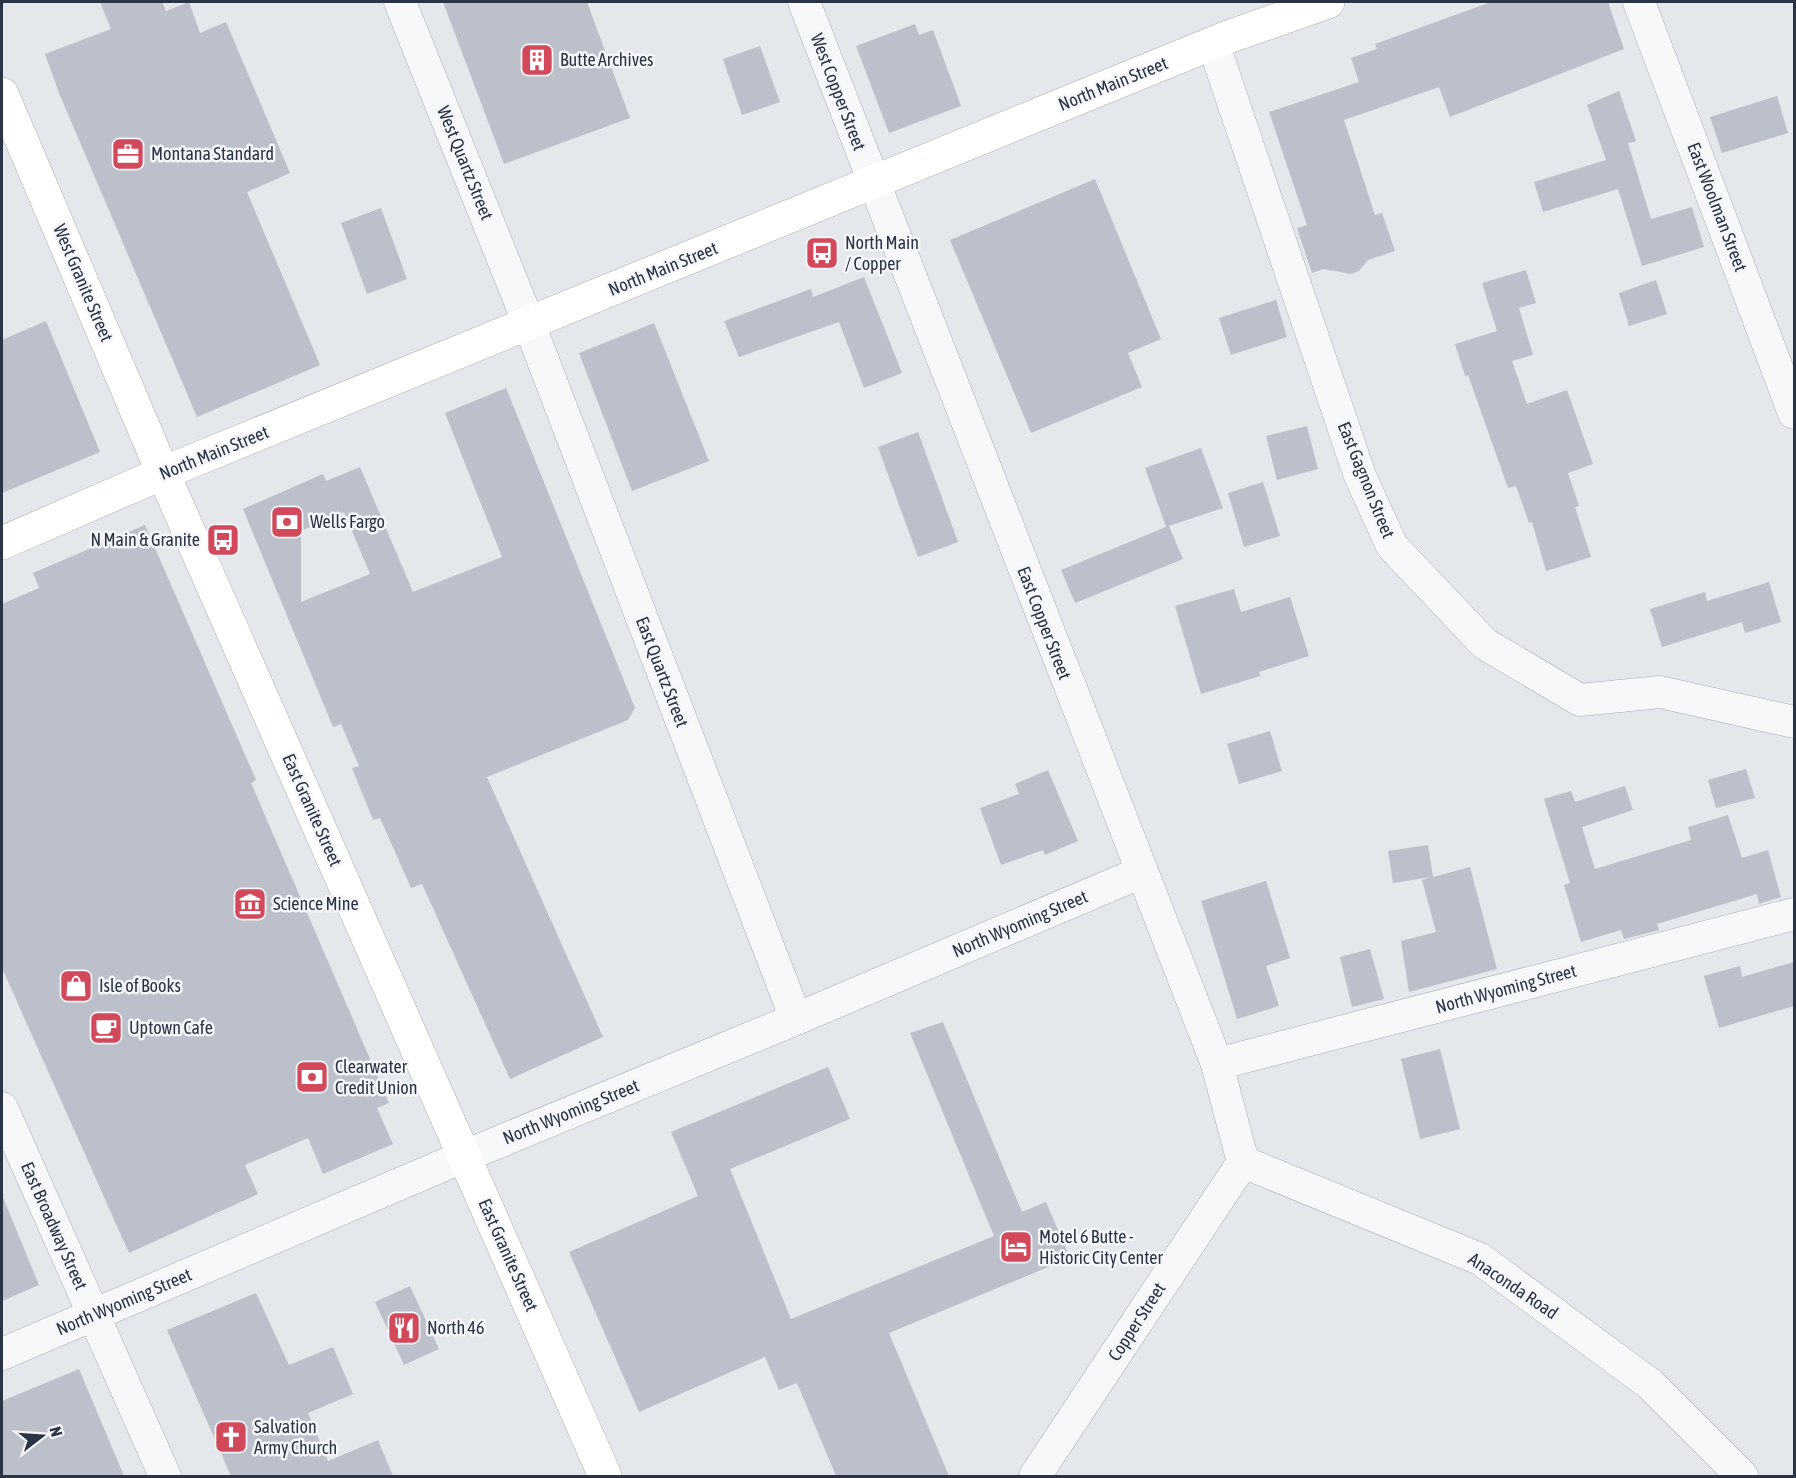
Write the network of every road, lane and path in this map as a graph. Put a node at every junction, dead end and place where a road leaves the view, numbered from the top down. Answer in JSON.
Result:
{"nodes":[{"id":1,"x":400,"y":2,"type":"edge"},
{"id":2,"x":804,"y":2,"type":"edge"},
{"id":3,"x":1328,"y":2,"type":"edge"},
{"id":4,"x":1639,"y":2,"type":"edge"},
{"id":5,"x":1214,"y":43,"type":"junction"},
{"id":6,"x":2,"y":94,"type":"edge"},
{"id":7,"x":872,"y":182,"type":"junction"},
{"id":8,"x":529,"y":324,"type":"junction"},
{"id":9,"x":1794,"y":413,"type":"edge"},
{"id":10,"x":163,"y":473,"type":"junction"},
{"id":11,"x":2,"y":543,"type":"edge"},
{"id":12,"x":1794,"y":722,"type":"edge"},
{"id":13,"x":1142,"y":872,"type":"junction"},
{"id":14,"x":1794,"y":915,"type":"edge"},
{"id":15,"x":796,"y":1019,"type":"junction"},
{"id":16,"x":1217,"y":1064,"type":"junction"},
{"id":17,"x":2,"y":1108,"type":"edge"},
{"id":18,"x":465,"y":1156,"type":"junction"},
{"id":19,"x":1243,"y":1162,"type":"junction"},
{"id":20,"x":94,"y":1314,"type":"junction"},
{"id":21,"x":2,"y":1354,"type":"edge"},
{"id":22,"x":165,"y":1476,"type":"edge"},
{"id":23,"x":605,"y":1476,"type":"edge"},
{"id":24,"x":1035,"y":1476,"type":"edge"},
{"id":25,"x":1743,"y":1476,"type":"edge"}],
"edges":[{"from":1,"to":8,"type":"street","name":"West Quartz Street"},
{"from":2,"to":7,"type":"street","name":"West Copper Street"},
{"from":3,"to":5,"type":"street","name":"North Main Street"},
{"from":4,"to":9,"type":"street","name":"East Woolman Street"},
{"from":5,"to":7,"type":"street","name":"North Main Street"},
{"from":5,"to":12,"type":"street","name":"East Gagnon Street"},
{"from":6,"to":10,"type":"street","name":"West Granite Street"},
{"from":7,"to":8,"type":"street","name":"North Main Street"},
{"from":7,"to":13,"type":"street","name":"East Copper Street"},
{"from":8,"to":10,"type":"street","name":"North Main Street"},
{"from":8,"to":15,"type":"street","name":"East Quartz Street"},
{"from":10,"to":11,"type":"street","name":"North Main Street"},
{"from":10,"to":18,"type":"street","name":"East Granite Street"},
{"from":13,"to":15,"type":"street","name":"North Wyoming Street"},
{"from":13,"to":16,"type":"street","name":"East Copper Street"},
{"from":14,"to":16,"type":"street","name":"North Wyoming Street"},
{"from":15,"to":18,"type":"street","name":"North Wyoming Street"},
{"from":16,"to":19,"type":"street"},
{"from":17,"to":20,"type":"street","name":"East Broadway Street"},
{"from":18,"to":20,"type":"street","name":"North Wyoming Street"},
{"from":18,"to":23,"type":"street","name":"East Granite Street"},
{"from":19,"to":24,"type":"street","name":"Copper Street"},
{"from":19,"to":25,"type":"street","name":"Anaconda Road"},
{"from":20,"to":21,"type":"street","name":"North Wyoming Street"},
{"from":20,"to":22,"type":"street","name":"East Broadway Street"}]}
